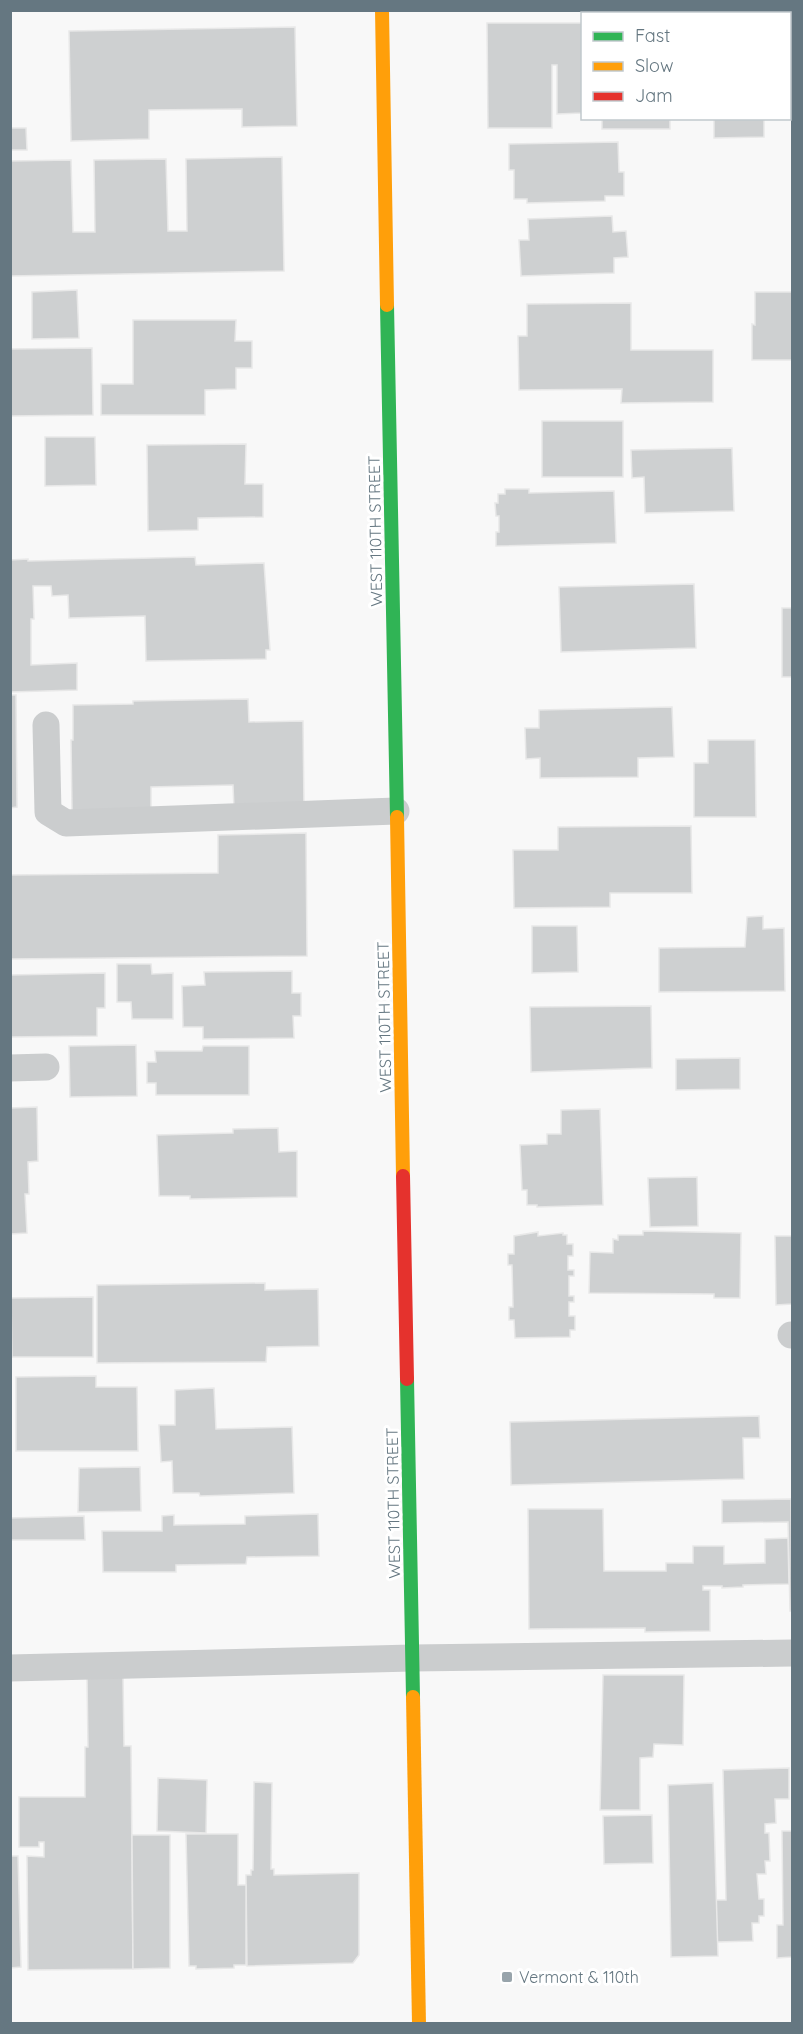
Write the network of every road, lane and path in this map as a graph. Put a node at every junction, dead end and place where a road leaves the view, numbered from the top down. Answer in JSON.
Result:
{"nodes":[{"id":1,"x":382,"y":10,"type":"edge"},
{"id":2,"x":46,"y":725,"type":"dead end"},
{"id":3,"x":396,"y":811,"type":"junction"},
{"id":4,"x":46,"y":1067,"type":"dead end"},
{"id":5,"x":10,"y":1068,"type":"edge"},
{"id":6,"x":792,"y":1653,"type":"edge"},
{"id":7,"x":412,"y":1658,"type":"junction"},
{"id":8,"x":10,"y":1668,"type":"edge"},
{"id":9,"x":419,"y":2024,"type":"edge"}],
"edges":[{"from":1,"to":3,"type":"street","name":"WEST 110TH STREET"},
{"from":2,"to":3,"type":"lane"},
{"from":3,"to":7,"type":"street","name":"WEST 110TH STREET"},
{"from":4,"to":5,"type":"lane"},
{"from":6,"to":7,"type":"lane"},
{"from":7,"to":8,"type":"lane"},
{"from":7,"to":9,"type":"street","name":"WEST 110TH STREET"}]}
